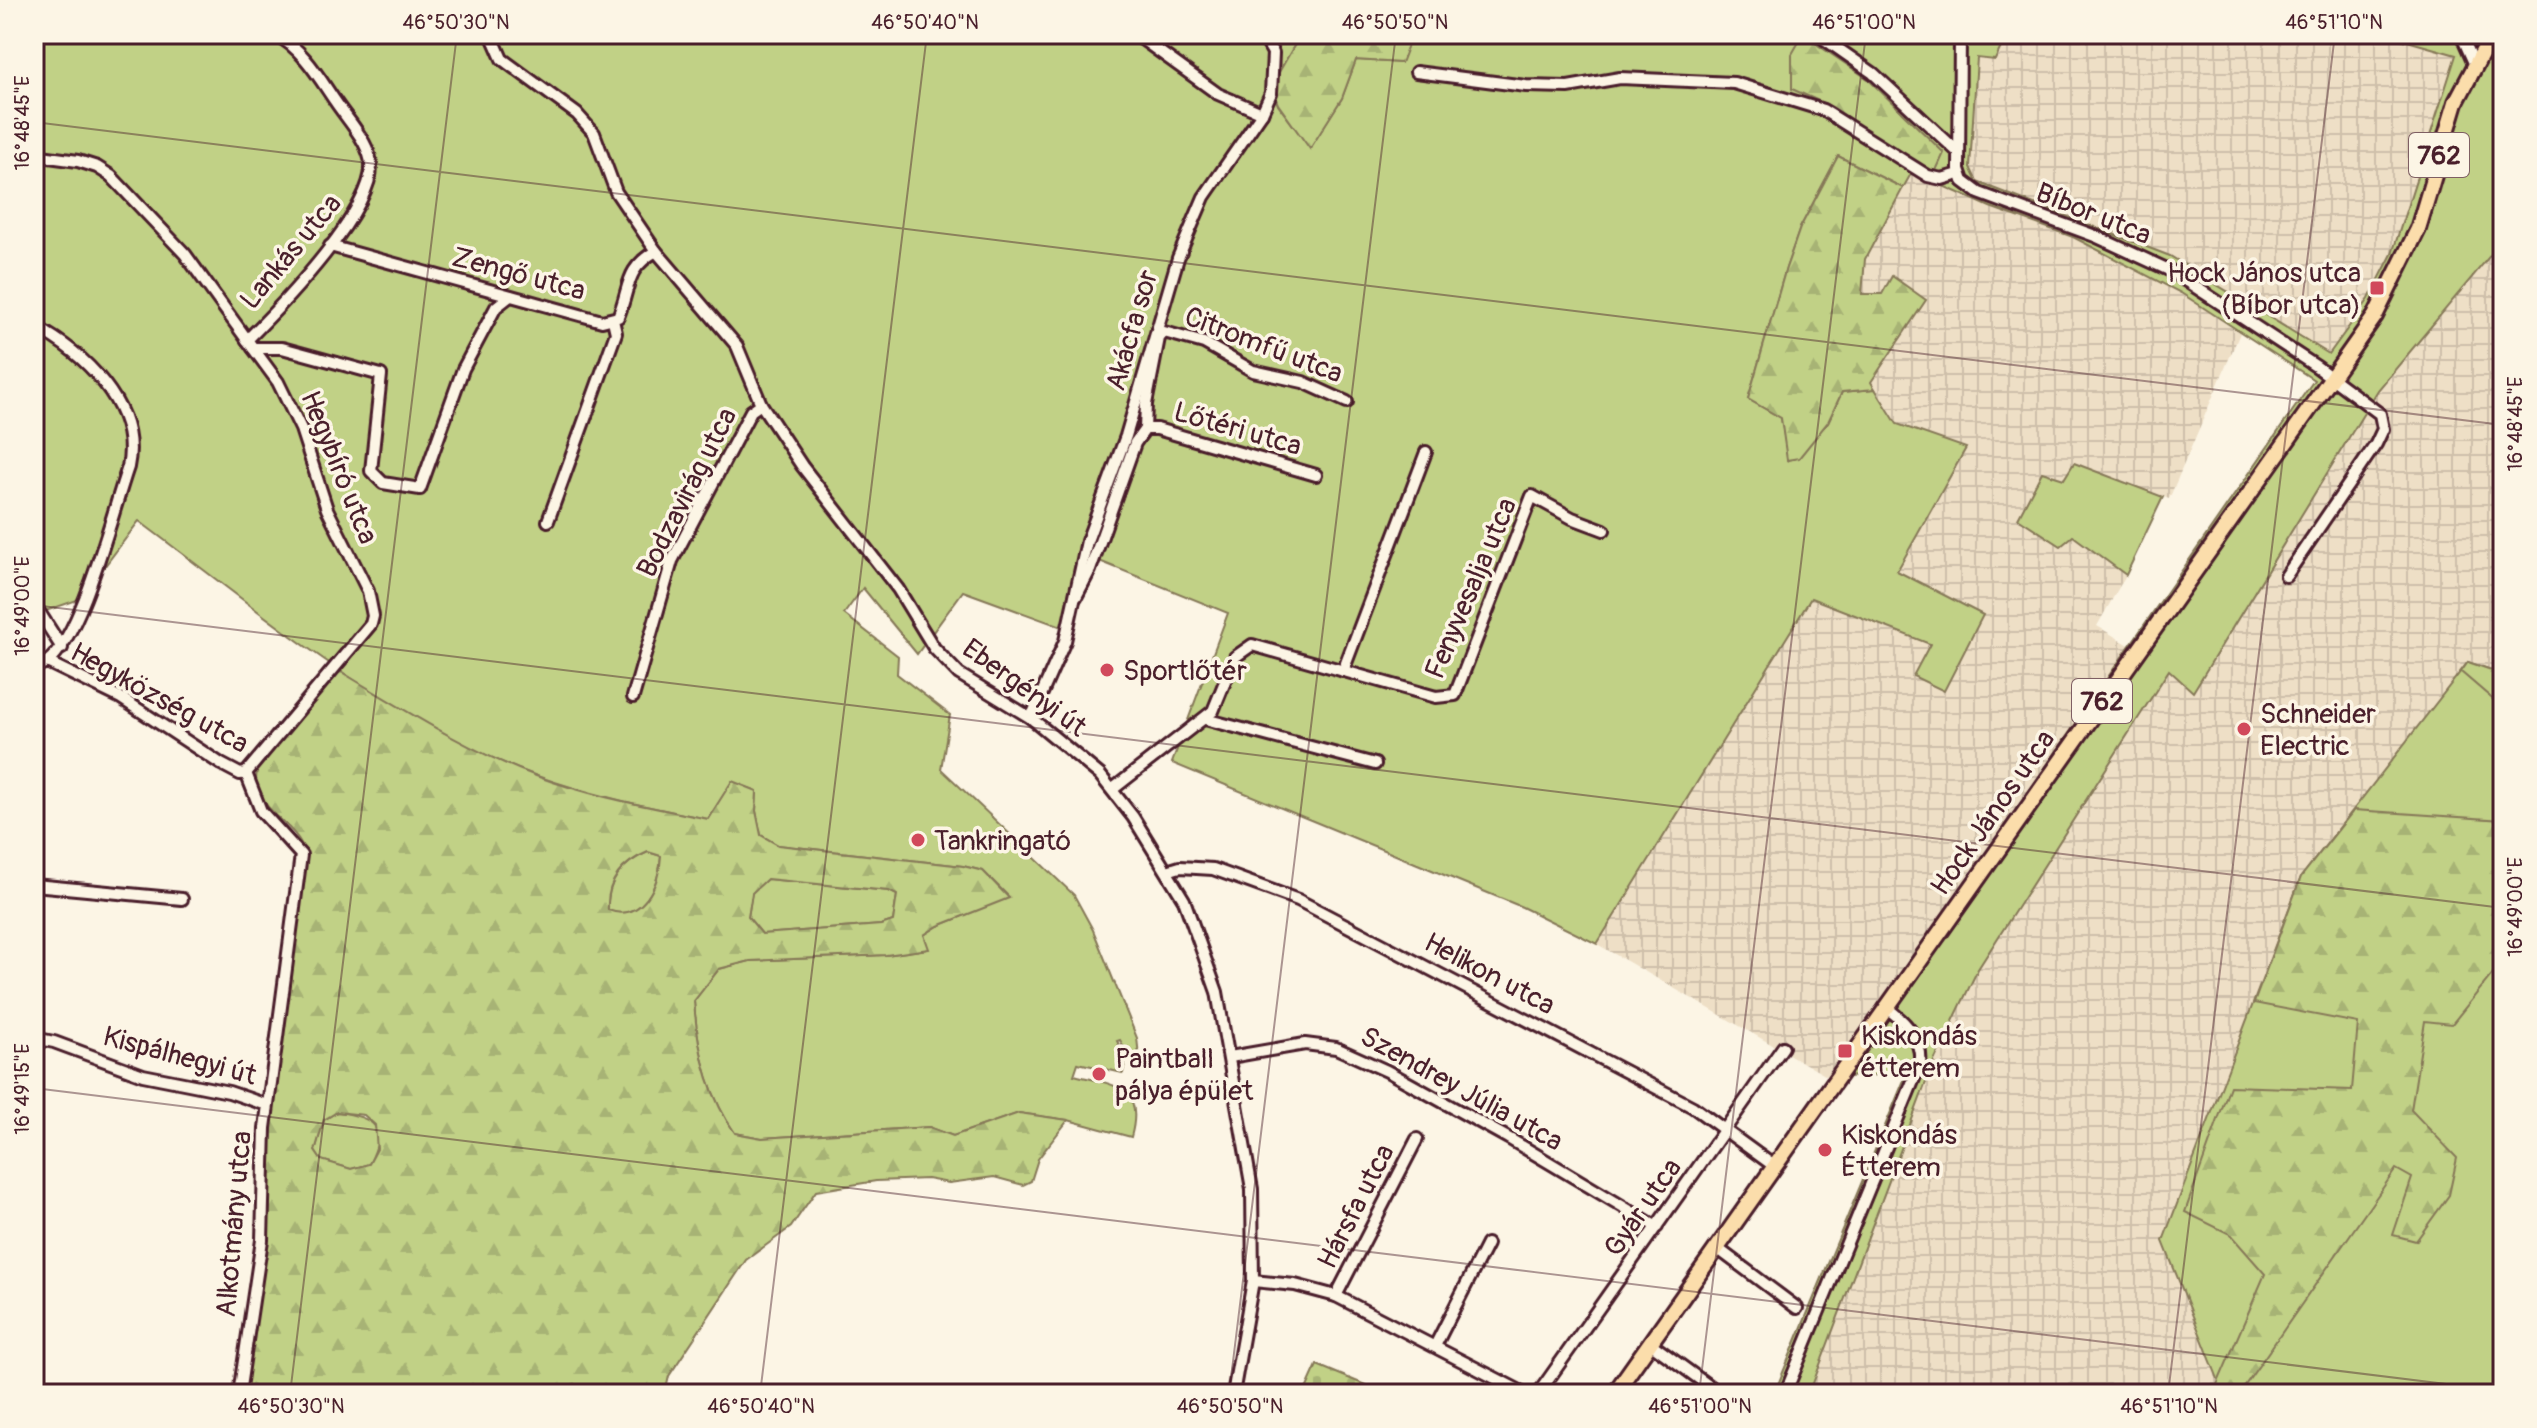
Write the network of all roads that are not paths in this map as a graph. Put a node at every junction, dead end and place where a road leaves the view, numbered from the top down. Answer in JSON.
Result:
{"nodes":[{"id":1,"x":275,"y":34,"type":"edge"},
{"id":2,"x":491,"y":34,"type":"edge"},
{"id":3,"x":1135,"y":34,"type":"edge"},
{"id":4,"x":1262,"y":34,"type":"edge"},
{"id":5,"x":1817,"y":34,"type":"edge"},
{"id":6,"x":1960,"y":34,"type":"edge"},
{"id":7,"x":2461,"y":34,"type":"edge"},
{"id":8,"x":2492,"y":34,"type":"edge"},
{"id":9,"x":2474,"y":63,"type":"junction"},
{"id":10,"x":1416,"y":72,"type":"dead end"},
{"id":11,"x":1262,"y":113,"type":"junction"},
{"id":12,"x":1959,"y":153,"type":"junction"},
{"id":13,"x":34,"y":155,"type":"edge"},
{"id":14,"x":1959,"y":174,"type":"junction"},
{"id":15,"x":330,"y":246,"type":"junction"},
{"id":16,"x":656,"y":251,"type":"junction"},
{"id":17,"x":510,"y":296,"type":"junction"},
{"id":18,"x":613,"y":320,"type":"junction"},
{"id":19,"x":34,"y":326,"type":"edge"},
{"id":20,"x":250,"y":344,"type":"junction"},
{"id":21,"x":2333,"y":377,"type":"junction"},
{"id":22,"x":1347,"y":402,"type":"dead end"},
{"id":23,"x":761,"y":404,"type":"junction"},
{"id":24,"x":1145,"y":429,"type":"junction"},
{"id":25,"x":1426,"y":452,"type":"dead end"},
{"id":26,"x":1316,"y":475,"type":"dead end"},
{"id":27,"x":548,"y":521,"type":"dead end"},
{"id":28,"x":1604,"y":530,"type":"dead end"},
{"id":29,"x":2286,"y":576,"type":"dead end"},
{"id":30,"x":1074,"y":599,"type":"junction"},
{"id":31,"x":34,"y":604,"type":"edge"},
{"id":32,"x":62,"y":648,"type":"junction"},
{"id":33,"x":47,"y":662,"type":"junction"},
{"id":34,"x":34,"y":667,"type":"edge"},
{"id":35,"x":1343,"y":671,"type":"junction"},
{"id":36,"x":633,"y":697,"type":"dead end"},
{"id":37,"x":1031,"y":718,"type":"junction"},
{"id":38,"x":1205,"y":719,"type":"junction"},
{"id":39,"x":1375,"y":764,"type":"dead end"},
{"id":40,"x":246,"y":773,"type":"junction"},
{"id":41,"x":1113,"y":789,"type":"junction"},
{"id":42,"x":1167,"y":871,"type":"junction"},
{"id":43,"x":34,"y":885,"type":"edge"},
{"id":44,"x":182,"y":899,"type":"dead end"},
{"id":45,"x":1885,"y":1007,"type":"junction"},
{"id":46,"x":34,"y":1038,"type":"edge"},
{"id":47,"x":1783,"y":1047,"type":"dead end"},
{"id":48,"x":1230,"y":1057,"type":"junction"},
{"id":49,"x":267,"y":1105,"type":"junction"},
{"id":50,"x":1726,"y":1130,"type":"junction"},
{"id":51,"x":1417,"y":1139,"type":"dead end"},
{"id":52,"x":1774,"y":1166,"type":"junction"},
{"id":53,"x":1657,"y":1227,"type":"junction"},
{"id":54,"x":1487,"y":1244,"type":"dead end"},
{"id":55,"x":1717,"y":1248,"type":"junction"},
{"id":56,"x":1253,"y":1281,"type":"junction"},
{"id":57,"x":1336,"y":1296,"type":"junction"},
{"id":58,"x":1797,"y":1308,"type":"dead end"},
{"id":59,"x":1650,"y":1343,"type":"junction"},
{"id":60,"x":1435,"y":1346,"type":"junction"},
{"id":61,"x":239,"y":1394,"type":"edge"},
{"id":62,"x":1233,"y":1394,"type":"edge"},
{"id":63,"x":1526,"y":1394,"type":"edge"},
{"id":64,"x":1538,"y":1394,"type":"edge"},
{"id":65,"x":1614,"y":1394,"type":"edge"},
{"id":66,"x":1720,"y":1394,"type":"edge"},
{"id":67,"x":1785,"y":1394,"type":"edge"}],
"edges":[{"from":1,"to":15,"type":"street","name":"Lankás utca"},
{"from":2,"to":16,"type":"street","name":"Ebergényi út"},
{"from":3,"to":11,"type":"street"},
{"from":4,"to":11,"type":"street","name":"Akácfa sor"},
{"from":5,"to":12,"type":"street"},
{"from":6,"to":12,"type":"street"},
{"from":7,"to":9,"type":"street"},
{"from":8,"to":9,"type":"main road","name":"Hock János utca","number":"762"},
{"from":9,"to":21,"type":"main road","name":"Hock János utca","number":"762"},
{"from":10,"to":14,"type":"street"},
{"from":11,"to":30,"type":"street","name":"Akácfa sor"},
{"from":12,"to":14,"type":"street"},
{"from":13,"to":20,"type":"street","name":"Hegybíró utca"},
{"from":14,"to":21,"type":"street","name":"Bíbor utca"},
{"from":15,"to":17,"type":"street","name":"Zengő utca"},
{"from":15,"to":20,"type":"street","name":"Lankás utca"},
{"from":16,"to":18,"type":"street","name":"Zengő utca"},
{"from":16,"to":23,"type":"street","name":"Ebergényi út"},
{"from":17,"to":18,"type":"street","name":"Zengő utca"},
{"from":17,"to":20,"type":"street"},
{"from":18,"to":27,"type":"street"},
{"from":19,"to":32,"type":"street"},
{"from":20,"to":40,"type":"street","name":"Hegybíró utca"},
{"from":21,"to":29,"type":"street","name":"Bíbor utca"},
{"from":21,"to":45,"type":"main road","name":"Hock János utca","number":"762"},
{"from":22,"to":24,"type":"street","name":"Citromfű utca"},
{"from":23,"to":36,"type":"street","name":"Bodzavirág utca"},
{"from":23,"to":37,"type":"street","name":"Ebergényi út"},
{"from":24,"to":26,"type":"street","name":"Lőtéri utca"},
{"from":24,"to":30,"type":"street"},
{"from":25,"to":35,"type":"street"},
{"from":28,"to":35,"type":"street","name":"Fenyvesalja utca"},
{"from":30,"to":37,"type":"street","name":"Akácfa sor"},
{"from":31,"to":32,"type":"street"},
{"from":32,"to":33,"type":"street"},
{"from":33,"to":34,"type":"street","name":"Hegyközség utca"},
{"from":33,"to":40,"type":"street","name":"Hegyközség utca"},
{"from":35,"to":38,"type":"street","name":"Fenyvesalja utca"},
{"from":37,"to":41,"type":"street","name":"Ebergényi út"},
{"from":38,"to":39,"type":"street"},
{"from":38,"to":41,"type":"street","name":"Fenyvesalja utca"},
{"from":40,"to":49,"type":"street","name":"Hegyközség utca"},
{"from":41,"to":42,"type":"street","name":"Ebergényi út"},
{"from":42,"to":48,"type":"street","name":"Ebergényi út"},
{"from":42,"to":50,"type":"street","name":"Helikon utca"},
{"from":43,"to":44,"type":"street"},
{"from":45,"to":52,"type":"main road","name":"Hock János utca","number":"762"},
{"from":45,"to":67,"type":"street"},
{"from":46,"to":49,"type":"street","name":"Kispálhegyi út"},
{"from":47,"to":50,"type":"street","name":"Gyár utca"},
{"from":48,"to":53,"type":"street","name":"Szendrey Júlia utca"},
{"from":48,"to":56,"type":"street","name":"Ebergényi út"},
{"from":49,"to":61,"type":"street","name":"Alkotmány utca"},
{"from":50,"to":52,"type":"street","name":"Helikon utca"},
{"from":50,"to":53,"type":"street","name":"Gyár utca"},
{"from":51,"to":57,"type":"street","name":"Hársfa utca"},
{"from":52,"to":55,"type":"main road","name":"Hock János utca","number":"762"},
{"from":53,"to":64,"type":"street","name":"Gyár utca"},
{"from":54,"to":60,"type":"street"},
{"from":55,"to":58,"type":"street"},
{"from":55,"to":59,"type":"main road","name":"Hock János utca","number":"762"},
{"from":56,"to":57,"type":"street"},
{"from":56,"to":62,"type":"street","name":"Ebergényi út"},
{"from":57,"to":60,"type":"street"},
{"from":59,"to":65,"type":"main road","name":"Hock János utca","number":"762"},
{"from":59,"to":66,"type":"street"},
{"from":60,"to":63,"type":"street"}]}
